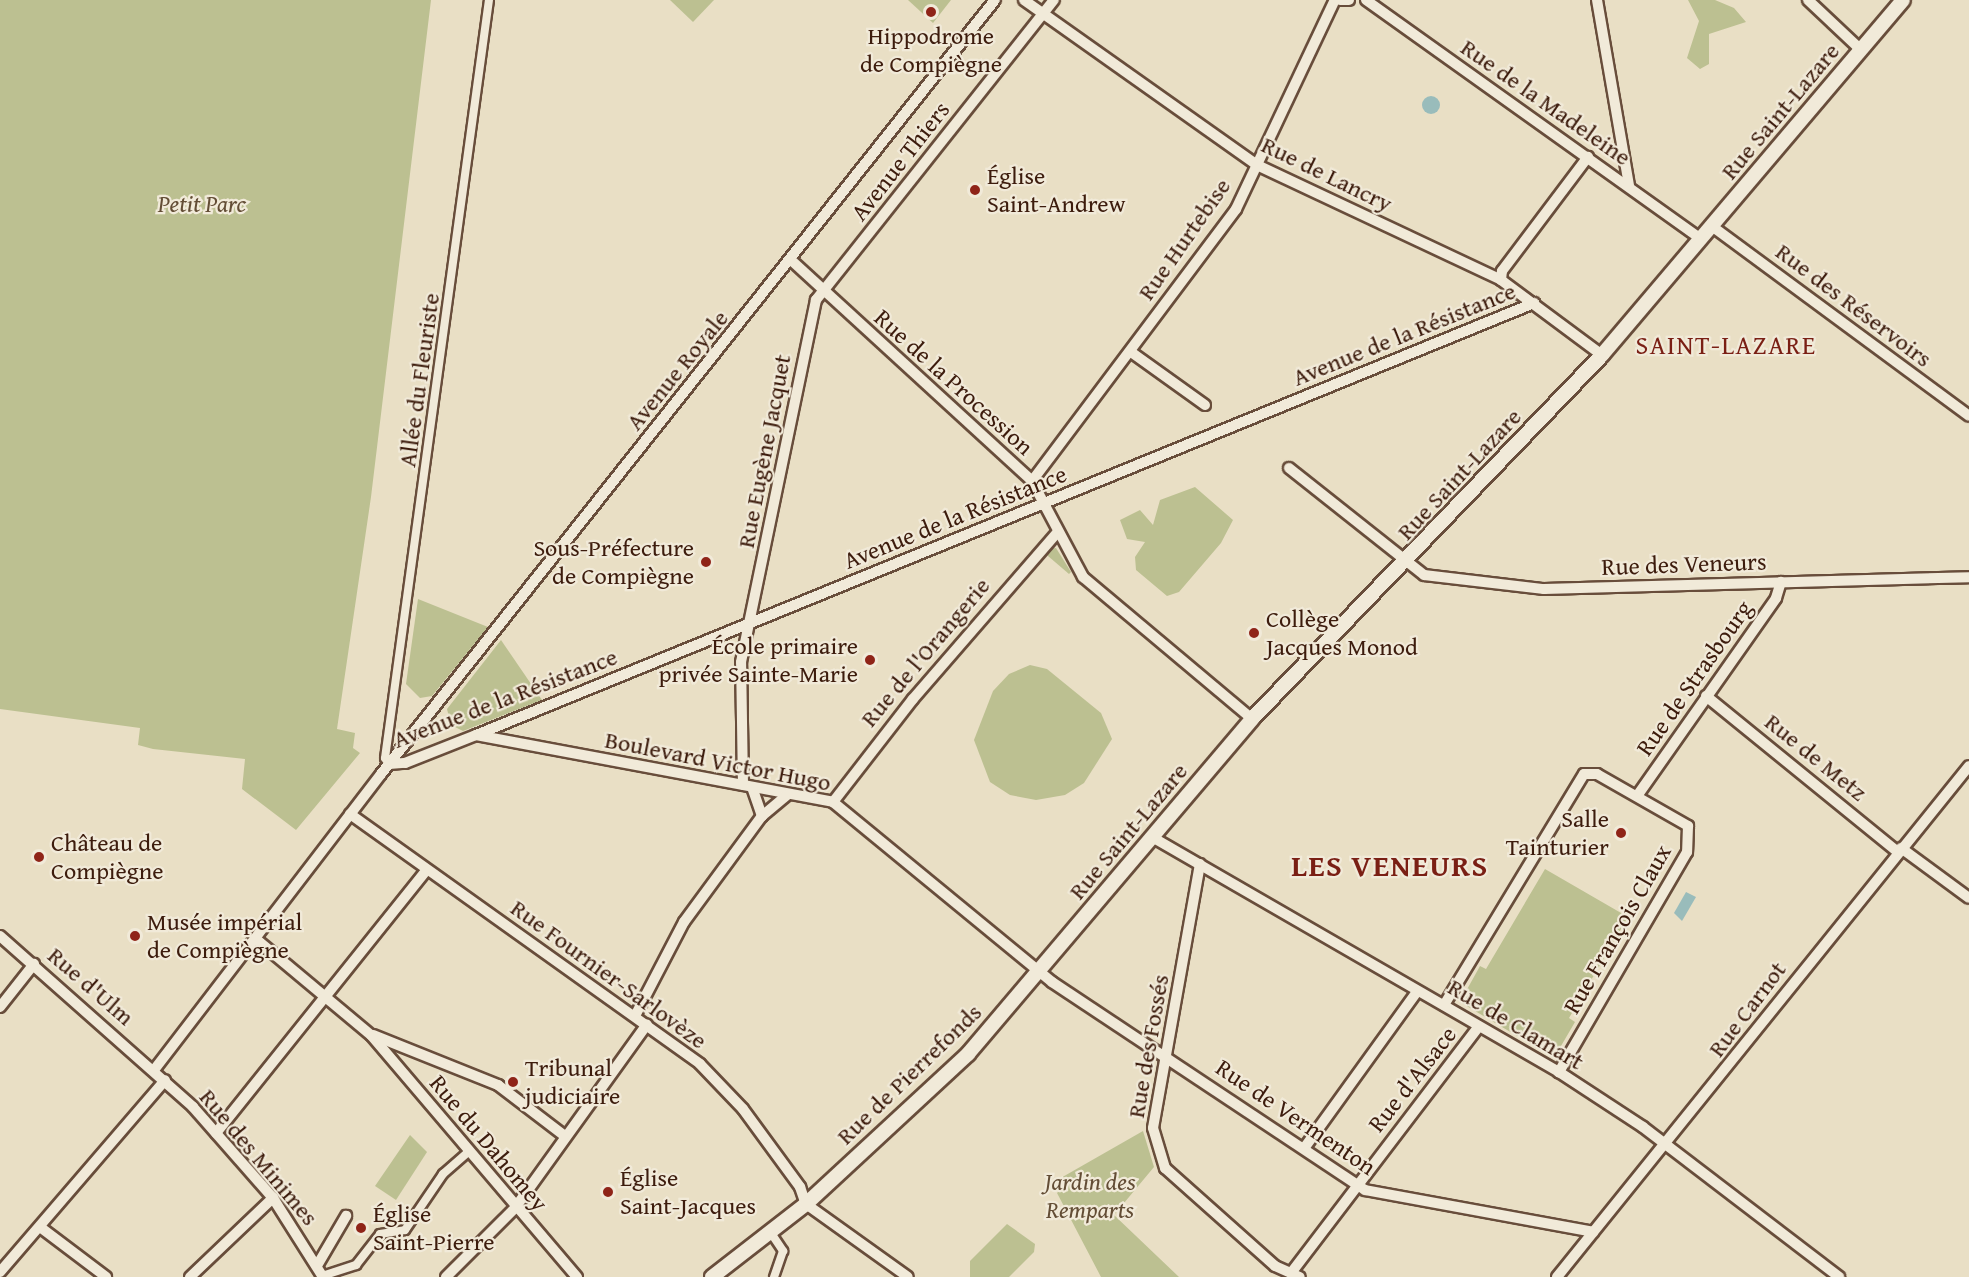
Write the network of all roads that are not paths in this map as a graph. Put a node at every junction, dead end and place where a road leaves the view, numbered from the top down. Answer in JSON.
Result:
{"nodes":[{"id":1,"x":489,"y":0,"type":"edge"},
{"id":2,"x":994,"y":0,"type":"edge"},
{"id":3,"x":1024,"y":0,"type":"edge"},
{"id":4,"x":1054,"y":0,"type":"edge"},
{"id":5,"x":1335,"y":0,"type":"edge"},
{"id":6,"x":1340,"y":0,"type":"edge"},
{"id":7,"x":1349,"y":0,"type":"edge"},
{"id":8,"x":1366,"y":0,"type":"edge"},
{"id":9,"x":1597,"y":0,"type":"edge"},
{"id":10,"x":1808,"y":0,"type":"edge"},
{"id":11,"x":1903,"y":0,"type":"edge"},
{"id":12,"x":1043,"y":14,"type":"junction"},
{"id":13,"x":1862,"y":50,"type":"junction"},
{"id":14,"x":1588,"y":157,"type":"junction"},
{"id":15,"x":1257,"y":165,"type":"junction"},
{"id":16,"x":1629,"y":186,"type":"junction"},
{"id":17,"x":1713,"y":226,"type":"junction"},
{"id":18,"x":1701,"y":239,"type":"junction"},
{"id":19,"x":791,"y":261,"type":"junction"},
{"id":20,"x":1501,"y":280,"type":"junction"},
{"id":21,"x":824,"y":291,"type":"junction"},
{"id":22,"x":1534,"y":303,"type":"junction"},
{"id":23,"x":1131,"y":352,"type":"junction"},
{"id":24,"x":1602,"y":355,"type":"junction"},
{"id":25,"x":1205,"y":405,"type":"dead end"},
{"id":26,"x":1969,"y":416,"type":"edge"},
{"id":27,"x":1289,"y":468,"type":"dead end"},
{"id":28,"x":1032,"y":481,"type":"junction"},
{"id":29,"x":1043,"y":505,"type":"junction"},
{"id":30,"x":1056,"y":534,"type":"junction"},
{"id":31,"x":1406,"y":563,"type":"junction"},
{"id":32,"x":1969,"y":577,"type":"edge"},
{"id":33,"x":1781,"y":582,"type":"junction"},
{"id":34,"x":751,"y":623,"type":"junction"},
{"id":35,"x":1706,"y":696,"type":"junction"},
{"id":36,"x":1252,"y":719,"type":"junction"},
{"id":37,"x":476,"y":735,"type":"junction"},
{"id":38,"x":389,"y":764,"type":"junction"},
{"id":39,"x":1969,"y":766,"type":"edge"},
{"id":40,"x":748,"y":786,"type":"junction"},
{"id":41,"x":787,"y":795,"type":"junction"},
{"id":42,"x":1637,"y":796,"type":"junction"},
{"id":43,"x":832,"y":802,"type":"junction"},
{"id":44,"x":350,"y":814,"type":"junction"},
{"id":45,"x":762,"y":816,"type":"junction"},
{"id":46,"x":1152,"y":837,"type":"junction"},
{"id":47,"x":1900,"y":850,"type":"junction"},
{"id":48,"x":1200,"y":864,"type":"junction"},
{"id":49,"x":427,"y":870,"type":"junction"},
{"id":50,"x":1969,"y":898,"type":"edge"},
{"id":51,"x":0,"y":936,"type":"edge"},
{"id":52,"x":256,"y":939,"type":"junction"},
{"id":53,"x":34,"y":964,"type":"junction"},
{"id":54,"x":1039,"y":971,"type":"junction"},
{"id":55,"x":1416,"y":993,"type":"junction"},
{"id":56,"x":326,"y":997,"type":"junction"},
{"id":57,"x":1444,"y":1005,"type":"junction"},
{"id":58,"x":0,"y":1007,"type":"edge"},
{"id":59,"x":635,"y":1016,"type":"junction"},
{"id":60,"x":647,"y":1024,"type":"junction"},
{"id":61,"x":1479,"y":1026,"type":"junction"},
{"id":62,"x":371,"y":1035,"type":"junction"},
{"id":63,"x":1168,"y":1057,"type":"junction"},
{"id":64,"x":154,"y":1070,"type":"junction"},
{"id":65,"x":1559,"y":1072,"type":"junction"},
{"id":66,"x":165,"y":1080,"type":"junction"},
{"id":67,"x":216,"y":1133,"type":"junction"},
{"id":68,"x":565,"y":1136,"type":"junction"},
{"id":69,"x":1664,"y":1145,"type":"junction"},
{"id":70,"x":1305,"y":1147,"type":"junction"},
{"id":71,"x":468,"y":1152,"type":"junction"},
{"id":72,"x":1357,"y":1184,"type":"junction"},
{"id":73,"x":273,"y":1198,"type":"junction"},
{"id":74,"x":806,"y":1204,"type":"junction"},
{"id":75,"x":515,"y":1208,"type":"junction"},
{"id":76,"x":346,"y":1216,"type":"dead end"},
{"id":77,"x":40,"y":1227,"type":"junction"},
{"id":78,"x":1593,"y":1232,"type":"junction"},
{"id":79,"x":771,"y":1233,"type":"junction"},
{"id":80,"x":318,"y":1264,"type":"junction"},
{"id":81,"x":0,"y":1272,"type":"edge"},
{"id":82,"x":1296,"y":1275,"type":"edge"},
{"id":83,"x":106,"y":1277,"type":"edge"},
{"id":84,"x":190,"y":1277,"type":"edge"},
{"id":85,"x":322,"y":1277,"type":"edge"},
{"id":86,"x":446,"y":1277,"type":"edge"},
{"id":87,"x":577,"y":1277,"type":"edge"},
{"id":88,"x":712,"y":1277,"type":"edge"},
{"id":89,"x":774,"y":1277,"type":"edge"},
{"id":90,"x":908,"y":1277,"type":"edge"},
{"id":91,"x":1557,"y":1277,"type":"edge"},
{"id":92,"x":1839,"y":1277,"type":"edge"}],
"edges":[{"from":1,"to":38,"type":"street","name":"Allée du Fleuriste"},
{"from":2,"to":19,"type":"street","name":"Avenue Royale"},
{"from":3,"to":12,"type":"street","name":"Rue de Lancry"},
{"from":4,"to":12,"type":"street","name":"Avenue Thiers"},
{"from":5,"to":15,"type":"street","name":"Rue Hurtebise"},
{"from":6,"to":7,"type":"street"},
{"from":8,"to":14,"type":"street","name":"Rue de la Madeleine"},
{"from":9,"to":16,"type":"street"},
{"from":10,"to":13,"type":"street"},
{"from":11,"to":13,"type":"main road","name":"Rue Saint-Lazare"},
{"from":12,"to":15,"type":"street","name":"Rue de Lancry"},
{"from":12,"to":21,"type":"street","name":"Avenue Thiers"},
{"from":13,"to":17,"type":"main road","name":"Rue Saint-Lazare"},
{"from":14,"to":16,"type":"street","name":"Rue de la Madeleine"},
{"from":14,"to":20,"type":"street"},
{"from":15,"to":20,"type":"street","name":"Rue de Lancry"},
{"from":15,"to":23,"type":"street","name":"Rue Hurtebise"},
{"from":16,"to":18,"type":"street","name":"Rue de la Madeleine"},
{"from":17,"to":18,"type":"main road","name":"Rue Saint-Lazare"},
{"from":17,"to":26,"type":"street","name":"Rue des Réservoirs"},
{"from":18,"to":24,"type":"main road","name":"Rue Saint-Lazare"},
{"from":19,"to":21,"type":"street","name":"Rue de la Procession"},
{"from":19,"to":38,"type":"street","name":"Avenue Royale"},
{"from":20,"to":22,"type":"street","name":"Rue de Lancry"},
{"from":21,"to":28,"type":"street","name":"Rue de la Procession"},
{"from":21,"to":34,"type":"street","name":"Rue Eugène Jacquet"},
{"from":22,"to":24,"type":"street","name":"Rue de Lancry"},
{"from":22,"to":29,"type":"street","name":"Avenue de la Résistance"},
{"from":23,"to":25,"type":"street"},
{"from":23,"to":28,"type":"street","name":"Rue Hurtebise"},
{"from":24,"to":31,"type":"main road","name":"Rue Saint-Lazare"},
{"from":27,"to":31,"type":"street","name":"Rue des Veneurs"},
{"from":28,"to":29,"type":"street","name":"Rue de la Procession"},
{"from":29,"to":30,"type":"street","name":"Rue de la Procession"},
{"from":29,"to":34,"type":"street","name":"Avenue de la Résistance"},
{"from":30,"to":36,"type":"street","name":"Rue de la Procession"},
{"from":30,"to":43,"type":"street","name":"Rue de l'Orangerie"},
{"from":31,"to":33,"type":"street","name":"Rue des Veneurs"},
{"from":31,"to":36,"type":"main road","name":"Rue Saint-Lazare"},
{"from":32,"to":33,"type":"street","name":"Rue des Veneurs"},
{"from":33,"to":35,"type":"street","name":"Rue de Strasbourg"},
{"from":34,"to":37,"type":"street","name":"Avenue de la Résistance"},
{"from":34,"to":40,"type":"street","name":"Rue Eugène Jacquet"},
{"from":35,"to":42,"type":"street","name":"Rue de Strasbourg"},
{"from":35,"to":47,"type":"street","name":"Rue de Metz"},
{"from":36,"to":46,"type":"main road","name":"Rue Saint-Lazare"},
{"from":37,"to":38,"type":"street","name":"Avenue de la Résistance"},
{"from":37,"to":40,"type":"street","name":"Boulevard Victor Hugo"},
{"from":38,"to":44,"type":"street","name":"Avenue Royale"},
{"from":39,"to":47,"type":"street","name":"Rue Carnot"},
{"from":40,"to":41,"type":"street","name":"Boulevard Victor Hugo"},
{"from":40,"to":45,"type":"street","name":"Rue Eugène Jacquet"},
{"from":41,"to":43,"type":"street","name":"Boulevard Victor Hugo"},
{"from":41,"to":45,"type":"street"},
{"from":42,"to":57,"type":"street","name":"Rue François Claux"},
{"from":42,"to":65,"type":"street","name":"Rue François Claux"},
{"from":43,"to":54,"type":"street","name":"Boulevard Victor Hugo"},
{"from":44,"to":49,"type":"street","name":"Rue Fournier-Sarlovèze"},
{"from":44,"to":52,"type":"street","name":"Avenue Royale"},
{"from":45,"to":59,"type":"street"},
{"from":46,"to":48,"type":"street","name":"Rue de Clamart"},
{"from":46,"to":54,"type":"main road","name":"Rue Saint-Lazare"},
{"from":47,"to":50,"type":"street","name":"Rue de Metz"},
{"from":47,"to":69,"type":"street","name":"Rue Carnot"},
{"from":48,"to":55,"type":"street","name":"Rue de Clamart"},
{"from":48,"to":63,"type":"street","name":"Rue des Fossés"},
{"from":49,"to":56,"type":"street"},
{"from":49,"to":59,"type":"street","name":"Rue Fournier-Sarlovèze"},
{"from":51,"to":53,"type":"street","name":"Rue d'Ulm"},
{"from":52,"to":56,"type":"street"},
{"from":52,"to":64,"type":"street","name":"Avenue Royale"},
{"from":53,"to":58,"type":"street"},
{"from":53,"to":64,"type":"street","name":"Rue d'Ulm"},
{"from":54,"to":63,"type":"street","name":"Rue de Vermenton"},
{"from":54,"to":74,"type":"main road","name":"Rue de Pierrefonds"},
{"from":55,"to":57,"type":"street","name":"Rue de Clamart"},
{"from":55,"to":70,"type":"street"},
{"from":56,"to":62,"type":"street"},
{"from":56,"to":67,"type":"street"},
{"from":57,"to":61,"type":"street","name":"Rue de Clamart"},
{"from":59,"to":60,"type":"street","name":"Rue Fournier-Sarlovèze"},
{"from":60,"to":68,"type":"street"},
{"from":60,"to":74,"type":"street","name":"Rue Fournier-Sarlovèze"},
{"from":61,"to":65,"type":"street","name":"Rue de Clamart"},
{"from":61,"to":72,"type":"street","name":"Rue d'Alsace"},
{"from":62,"to":68,"type":"street"},
{"from":62,"to":71,"type":"street","name":"Rue du Dahomey"},
{"from":63,"to":70,"type":"street","name":"Rue de Vermenton"},
{"from":63,"to":82,"type":"street","name":"Rue des Fossés"},
{"from":64,"to":66,"type":"street","name":"Rue des Minimes"},
{"from":65,"to":69,"type":"street","name":"Rue de Clamart"},
{"from":66,"to":67,"type":"street","name":"Rue des Minimes"},
{"from":66,"to":77,"type":"street"},
{"from":67,"to":73,"type":"street","name":"Rue des Minimes"},
{"from":68,"to":75,"type":"street"},
{"from":69,"to":78,"type":"street","name":"Rue Carnot"},
{"from":69,"to":92,"type":"street","name":"Rue de Clamart"},
{"from":70,"to":72,"type":"street","name":"Rue de Vermenton"},
{"from":71,"to":75,"type":"street","name":"Rue du Dahomey"},
{"from":71,"to":85,"type":"street"},
{"from":72,"to":78,"type":"street","name":"Rue de Vermenton"},
{"from":72,"to":82,"type":"street","name":"Rue d'Alsace"},
{"from":73,"to":80,"type":"street","name":"Rue des Minimes"},
{"from":73,"to":84,"type":"street"},
{"from":74,"to":79,"type":"main road","name":"Rue de Pierrefonds"},
{"from":74,"to":90,"type":"street"},
{"from":75,"to":86,"type":"street"},
{"from":75,"to":87,"type":"street","name":"Rue du Dahomey"},
{"from":76,"to":80,"type":"street"},
{"from":77,"to":81,"type":"street"},
{"from":77,"to":83,"type":"street"},
{"from":78,"to":91,"type":"street","name":"Rue Carnot"},
{"from":79,"to":88,"type":"main road","name":"Rue de Pierrefonds"},
{"from":79,"to":89,"type":"street"},
{"from":80,"to":85,"type":"street","name":"Rue des Minimes"}]}
